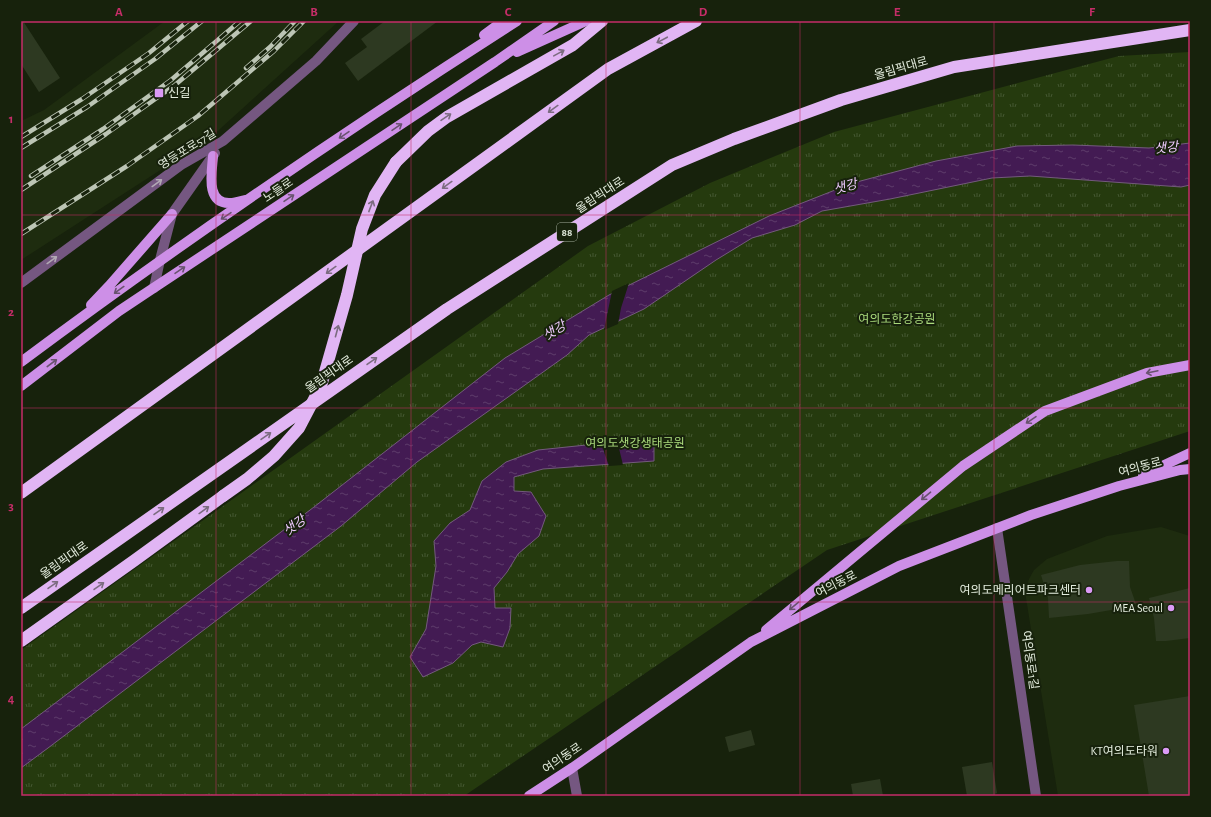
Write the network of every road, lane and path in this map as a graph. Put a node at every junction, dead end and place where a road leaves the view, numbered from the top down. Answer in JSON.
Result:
{"nodes":[{"id":1,"x":354,"y":21,"type":"edge"},
{"id":2,"x":503,"y":21,"type":"edge"},
{"id":3,"x":518,"y":21,"type":"edge"},
{"id":4,"x":554,"y":21,"type":"edge"},
{"id":5,"x":586,"y":21,"type":"edge"},
{"id":6,"x":602,"y":21,"type":"edge"},
{"id":7,"x":696,"y":21,"type":"edge"},
{"id":8,"x":1190,"y":30,"type":"edge"},
{"id":9,"x":495,"y":62,"type":"junction"},
{"id":10,"x":412,"y":89,"type":"junction"},
{"id":11,"x":223,"y":141,"type":"junction"},
{"id":12,"x":213,"y":156,"type":"junction"},
{"id":13,"x":251,"y":198,"type":"junction"},
{"id":14,"x":172,"y":214,"type":"junction"},
{"id":15,"x":160,"y":260,"type":"junction"},
{"id":16,"x":21,"y":283,"type":"edge"},
{"id":17,"x":154,"y":288,"type":"junction"},
{"id":18,"x":72,"y":325,"type":"junction"},
{"id":19,"x":33,"y":354,"type":"junction"},
{"id":20,"x":21,"y":356,"type":"edge"},
{"id":21,"x":21,"y":362,"type":"edge"},
{"id":22,"x":1190,"y":365,"type":"edge"},
{"id":23,"x":21,"y":386,"type":"edge"},
{"id":24,"x":1190,"y":453,"type":"edge"},
{"id":25,"x":1190,"y":469,"type":"edge"},
{"id":26,"x":1119,"y":486,"type":"junction"},
{"id":27,"x":21,"y":493,"type":"edge"},
{"id":28,"x":997,"y":528,"type":"junction"},
{"id":29,"x":21,"y":608,"type":"edge"},
{"id":30,"x":21,"y":641,"type":"edge"},
{"id":31,"x":751,"y":642,"type":"junction"},
{"id":32,"x":572,"y":768,"type":"junction"},
{"id":33,"x":529,"y":796,"type":"edge"},
{"id":34,"x":577,"y":796,"type":"edge"},
{"id":35,"x":1036,"y":796,"type":"edge"}],
"edges":[{"from":1,"to":11,"type":"street","name":"영등포로57길"},
{"from":2,"to":10,"type":"main road"},
{"from":3,"to":10,"type":"main road","name":"노들로"},
{"from":4,"to":9,"type":"main road","name":"노들로"},
{"from":5,"to":9,"type":"main road"},
{"from":30,"to":6,"type":"highway","one_way":true,"bridge":true},
{"from":7,"to":27,"type":"highway","one_way":true},
{"from":29,"to":8,"type":"highway","name":"올림픽대로","number":"88","one_way":true},
{"from":17,"to":9,"type":"main road","name":"노들로","one_way":true},
{"from":10,"to":13,"type":"main road","name":"노들로","one_way":true},
{"from":11,"to":12,"type":"street"},
{"from":16,"to":11,"type":"street","name":"영등포로57길","one_way":true},
{"from":12,"to":13,"type":"main road"},
{"from":12,"to":14,"type":"street"},
{"from":13,"to":15,"type":"main road","name":"노들로","one_way":true},
{"from":14,"to":15,"type":"street"},
{"from":14,"to":18,"type":"main road"},
{"from":15,"to":17,"type":"street"},
{"from":15,"to":18,"type":"main road","name":"노들로","one_way":true},
{"from":23,"to":17,"type":"main road","name":"노들로","one_way":true},
{"from":18,"to":19,"type":"main road","name":"노들로"},
{"from":19,"to":20,"type":"main road"},
{"from":19,"to":21,"type":"main road","name":"노들로"},
{"from":22,"to":31,"type":"main road","one_way":true},
{"from":24,"to":26,"type":"main road"},
{"from":25,"to":26,"type":"main road","name":"여의동로"},
{"from":26,"to":28,"type":"main road","name":"여의동로"},
{"from":28,"to":31,"type":"main road","name":"여의동로"},
{"from":28,"to":35,"type":"street","name":"여의동로1길"},
{"from":31,"to":32,"type":"main road","name":"여의동로"},
{"from":32,"to":33,"type":"main road","name":"여의동로"},
{"from":32,"to":34,"type":"street"}]}
